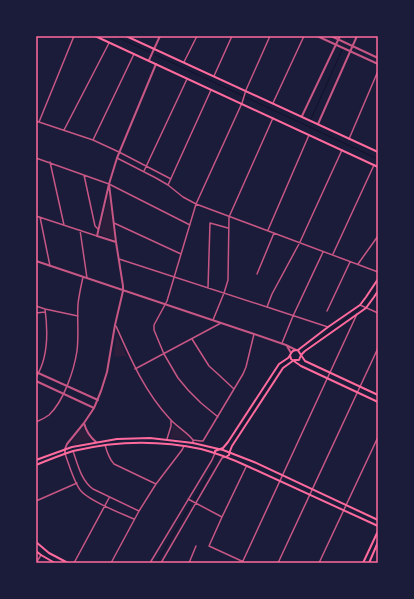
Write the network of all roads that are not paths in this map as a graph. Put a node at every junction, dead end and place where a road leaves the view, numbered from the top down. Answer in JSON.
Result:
{"nodes":[{"id":1,"x":74,"y":36,"type":"edge"},
{"id":2,"x":95,"y":36,"type":"edge"},
{"id":3,"x":128,"y":36,"type":"edge"},
{"id":4,"x":160,"y":36,"type":"edge"},
{"id":5,"x":197,"y":36,"type":"edge"},
{"id":6,"x":232,"y":36,"type":"edge"},
{"id":7,"x":270,"y":36,"type":"edge"},
{"id":8,"x":304,"y":36,"type":"edge"},
{"id":9,"x":317,"y":36,"type":"edge"},
{"id":10,"x":331,"y":36,"type":"edge"},
{"id":11,"x":340,"y":36,"type":"edge"},
{"id":12,"x":357,"y":36,"type":"edge"},
{"id":13,"x":339,"y":39,"type":"junction"},
{"id":14,"x":109,"y":42,"type":"junction"},
{"id":15,"x":336,"y":45,"type":"junction"},
{"id":16,"x":352,"y":46,"type":"junction"},
{"id":17,"x":154,"y":50,"type":"junction"},
{"id":18,"x":351,"y":52,"type":"junction"},
{"id":19,"x":134,"y":54,"type":"junction"},
{"id":20,"x":378,"y":58,"type":"edge"},
{"id":21,"x":149,"y":60,"type":"junction"},
{"id":22,"x":184,"y":62,"type":"junction"},
{"id":23,"x":156,"y":64,"type":"junction"},
{"id":24,"x":378,"y":64,"type":"edge"},
{"id":25,"x":378,"y":71,"type":"edge"},
{"id":26,"x":214,"y":76,"type":"junction"},
{"id":27,"x":187,"y":78,"type":"junction"},
{"id":28,"x":212,"y":90,"type":"junction"},
{"id":29,"x":246,"y":90,"type":"junction"},
{"id":30,"x":273,"y":103,"type":"junction"},
{"id":31,"x":242,"y":104,"type":"junction"},
{"id":32,"x":302,"y":116,"type":"junction"},
{"id":33,"x":273,"y":118,"type":"junction"},
{"id":34,"x":36,"y":121,"type":"edge"},
{"id":35,"x":39,"y":122,"type":"junction"},
{"id":36,"x":318,"y":124,"type":"junction"},
{"id":37,"x":64,"y":130,"type":"junction"},
{"id":38,"x":309,"y":135,"type":"junction"},
{"id":39,"x":349,"y":139,"type":"junction"},
{"id":40,"x":93,"y":140,"type":"junction"},
{"id":41,"x":342,"y":150,"type":"junction"},
{"id":42,"x":119,"y":152,"type":"junction"},
{"id":43,"x":378,"y":152,"type":"edge"},
{"id":44,"x":36,"y":158,"type":"edge"},
{"id":45,"x":117,"y":158,"type":"junction"},
{"id":46,"x":50,"y":162,"type":"junction"},
{"id":47,"x":374,"y":165,"type":"junction"},
{"id":48,"x":146,"y":166,"type":"junction"},
{"id":49,"x":378,"y":167,"type":"edge"},
{"id":50,"x":144,"y":171,"type":"junction"},
{"id":51,"x":84,"y":175,"type":"junction"},
{"id":52,"x":171,"y":179,"type":"junction"},
{"id":53,"x":109,"y":184,"type":"junction"},
{"id":54,"x":168,"y":185,"type":"junction"},
{"id":55,"x":196,"y":204,"type":"junction"},
{"id":56,"x":36,"y":216,"type":"edge"},
{"id":57,"x":40,"y":217,"type":"junction"},
{"id":58,"x":229,"y":217,"type":"junction"},
{"id":59,"x":114,"y":223,"type":"junction"},
{"id":60,"x":64,"y":225,"type":"junction"},
{"id":61,"x":190,"y":225,"type":"junction"},
{"id":62,"x":228,"y":228,"type":"junction"},
{"id":63,"x":80,"y":230,"type":"junction"},
{"id":64,"x":98,"y":230,"type":"junction"},
{"id":65,"x":267,"y":230,"type":"junction"},
{"id":66,"x":274,"y":232,"type":"junction"},
{"id":67,"x":97,"y":236,"type":"junction"},
{"id":68,"x":378,"y":236,"type":"edge"},
{"id":69,"x":116,"y":242,"type":"junction"},
{"id":70,"x":300,"y":242,"type":"junction"},
{"id":71,"x":323,"y":252,"type":"junction"},
{"id":72,"x":180,"y":254,"type":"junction"},
{"id":73,"x":333,"y":255,"type":"junction"},
{"id":74,"x":119,"y":259,"type":"junction"},
{"id":75,"x":36,"y":262,"type":"edge"},
{"id":76,"x":350,"y":262,"type":"junction"},
{"id":77,"x":357,"y":264,"type":"junction"},
{"id":78,"x":50,"y":266,"type":"junction"},
{"id":79,"x":378,"y":272,"type":"edge"},
{"id":80,"x":256,"y":274,"type":"dead end"},
{"id":81,"x":83,"y":277,"type":"junction"},
{"id":82,"x":174,"y":277,"type":"junction"},
{"id":83,"x":87,"y":278,"type":"junction"},
{"id":84,"x":378,"y":279,"type":"edge"},
{"id":85,"x":208,"y":288,"type":"junction"},
{"id":86,"x":122,"y":290,"type":"junction"},
{"id":87,"x":378,"y":291,"type":"edge"},
{"id":88,"x":224,"y":293,"type":"junction"},
{"id":89,"x":165,"y":305,"type":"junction"},
{"id":90,"x":360,"y":305,"type":"junction"},
{"id":91,"x":36,"y":306,"type":"edge"},
{"id":92,"x":267,"y":307,"type":"junction"},
{"id":93,"x":366,"y":308,"type":"junction"},
{"id":94,"x":45,"y":310,"type":"junction"},
{"id":95,"x":327,"y":311,"type":"dead end"},
{"id":96,"x":36,"y":313,"type":"edge"},
{"id":97,"x":358,"y":313,"type":"junction"},
{"id":98,"x":378,"y":314,"type":"edge"},
{"id":99,"x":78,"y":316,"type":"junction"},
{"id":100,"x":293,"y":316,"type":"junction"},
{"id":101,"x":213,"y":320,"type":"junction"},
{"id":102,"x":221,"y":323,"type":"junction"},
{"id":103,"x":115,"y":324,"type":"junction"},
{"id":104,"x":328,"y":328,"type":"junction"},
{"id":105,"x":254,"y":334,"type":"junction"},
{"id":106,"x":192,"y":339,"type":"junction"},
{"id":107,"x":282,"y":344,"type":"junction"},
{"id":108,"x":286,"y":345,"type":"junction"},
{"id":109,"x":378,"y":348,"type":"edge"},
{"id":110,"x":297,"y":350,"type":"junction"},
{"id":111,"x":291,"y":353,"type":"junction"},
{"id":112,"x":164,"y":354,"type":"junction"},
{"id":113,"x":301,"y":355,"type":"junction"},
{"id":114,"x":294,"y":360,"type":"junction"},
{"id":115,"x":135,"y":368,"type":"junction"},
{"id":116,"x":37,"y":372,"type":"edge"},
{"id":117,"x":330,"y":373,"type":"junction"},
{"id":118,"x":36,"y":377,"type":"edge"},
{"id":119,"x":328,"y":378,"type":"junction"},
{"id":120,"x":36,"y":381,"type":"edge"},
{"id":121,"x":67,"y":386,"type":"junction"},
{"id":122,"x":360,"y":387,"type":"junction"},
{"id":123,"x":234,"y":389,"type":"junction"},
{"id":124,"x":358,"y":393,"type":"junction"},
{"id":125,"x":63,"y":394,"type":"junction"},
{"id":126,"x":378,"y":395,"type":"edge"},
{"id":127,"x":98,"y":400,"type":"junction"},
{"id":128,"x":378,"y":402,"type":"edge"},
{"id":129,"x":94,"y":408,"type":"junction"},
{"id":130,"x":218,"y":417,"type":"junction"},
{"id":131,"x":171,"y":420,"type":"junction"},
{"id":132,"x":36,"y":422,"type":"edge"},
{"id":133,"x":84,"y":423,"type":"junction"},
{"id":134,"x":378,"y":437,"type":"edge"},
{"id":135,"x":167,"y":440,"type":"junction"},
{"id":136,"x":193,"y":441,"type":"junction"},
{"id":137,"x":96,"y":442,"type":"junction"},
{"id":138,"x":105,"y":445,"type":"junction"},
{"id":139,"x":184,"y":446,"type":"junction"},
{"id":140,"x":65,"y":449,"type":"junction"},
{"id":141,"x":220,"y":449,"type":"junction"},
{"id":142,"x":73,"y":452,"type":"junction"},
{"id":143,"x":230,"y":452,"type":"junction"},
{"id":144,"x":215,"y":453,"type":"junction"},
{"id":145,"x":65,"y":454,"type":"junction"},
{"id":146,"x":225,"y":457,"type":"junction"},
{"id":147,"x":36,"y":460,"type":"edge"},
{"id":148,"x":254,"y":462,"type":"junction"},
{"id":149,"x":36,"y":465,"type":"edge"},
{"id":150,"x":247,"y":466,"type":"junction"},
{"id":151,"x":263,"y":466,"type":"junction"},
{"id":152,"x":251,"y":468,"type":"junction"},
{"id":153,"x":261,"y":472,"type":"junction"},
{"id":154,"x":283,"y":476,"type":"junction"},
{"id":155,"x":291,"y":479,"type":"junction"},
{"id":156,"x":280,"y":481,"type":"junction"},
{"id":157,"x":77,"y":483,"type":"junction"},
{"id":158,"x":156,"y":484,"type":"junction"},
{"id":159,"x":289,"y":485,"type":"junction"},
{"id":160,"x":312,"y":489,"type":"junction"},
{"id":161,"x":309,"y":495,"type":"junction"},
{"id":162,"x":326,"y":495,"type":"junction"},
{"id":163,"x":110,"y":497,"type":"junction"},
{"id":164,"x":188,"y":500,"type":"junction"},
{"id":165,"x":36,"y":501,"type":"edge"},
{"id":166,"x":323,"y":501,"type":"junction"},
{"id":167,"x":196,"y":504,"type":"junction"},
{"id":168,"x":347,"y":505,"type":"junction"},
{"id":169,"x":105,"y":506,"type":"junction"},
{"id":170,"x":138,"y":511,"type":"junction"},
{"id":171,"x":344,"y":511,"type":"junction"},
{"id":172,"x":222,"y":517,"type":"junction"},
{"id":173,"x":134,"y":519,"type":"junction"},
{"id":174,"x":378,"y":520,"type":"edge"},
{"id":175,"x":378,"y":526,"type":"edge"},
{"id":176,"x":378,"y":531,"type":"edge"},
{"id":177,"x":36,"y":542,"type":"edge"},
{"id":178,"x":378,"y":542,"type":"edge"},
{"id":179,"x":196,"y":546,"type":"dead end"},
{"id":180,"x":36,"y":551,"type":"edge"},
{"id":181,"x":41,"y":555,"type":"junction"},
{"id":182,"x":151,"y":562,"type":"edge"},
{"id":183,"x":242,"y":562,"type":"edge"},
{"id":184,"x":36,"y":563,"type":"edge"},
{"id":185,"x":55,"y":563,"type":"edge"},
{"id":186,"x":68,"y":563,"type":"edge"},
{"id":187,"x":74,"y":563,"type":"edge"},
{"id":188,"x":111,"y":563,"type":"edge"},
{"id":189,"x":154,"y":563,"type":"edge"},
{"id":190,"x":161,"y":563,"type":"edge"},
{"id":191,"x":188,"y":563,"type":"edge"},
{"id":192,"x":246,"y":563,"type":"edge"},
{"id":193,"x":278,"y":563,"type":"edge"},
{"id":194,"x":319,"y":563,"type":"edge"},
{"id":195,"x":363,"y":563,"type":"edge"},
{"id":196,"x":369,"y":563,"type":"edge"}],
"edges":[{"from":1,"to":35,"type":"street"},
{"from":2,"to":14,"type":"main road"},
{"from":3,"to":17,"type":"main road"},
{"from":4,"to":17,"type":"street"},
{"from":5,"to":22,"type":"street"},
{"from":6,"to":26,"type":"street"},
{"from":7,"to":29,"type":"street"},
{"from":8,"to":30,"type":"street"},
{"from":9,"to":15,"type":"street"},
{"from":10,"to":13,"type":"street"},
{"from":11,"to":13,"type":"street"},
{"from":12,"to":16,"type":"street"},
{"from":13,"to":15,"type":"street"},
{"from":13,"to":16,"type":"street"},
{"from":14,"to":19,"type":"main road"},
{"from":14,"to":37,"type":"street"},
{"from":15,"to":18,"type":"street"},
{"from":15,"to":32,"type":"street"},
{"from":16,"to":18,"type":"street"},
{"from":16,"to":20,"type":"street"},
{"from":17,"to":21,"type":"street"},
{"from":17,"to":22,"type":"main road"},
{"from":18,"to":24,"type":"street"},
{"from":18,"to":36,"type":"street"},
{"from":19,"to":21,"type":"main road"},
{"from":19,"to":40,"type":"street"},
{"from":21,"to":23,"type":"main road"},
{"from":22,"to":26,"type":"main road"},
{"from":23,"to":27,"type":"main road"},
{"from":23,"to":42,"type":"street"},
{"from":25,"to":39,"type":"street"},
{"from":26,"to":29,"type":"main road"},
{"from":27,"to":28,"type":"main road"},
{"from":27,"to":48,"type":"street"},
{"from":28,"to":31,"type":"main road"},
{"from":28,"to":52,"type":"street"},
{"from":29,"to":30,"type":"main road"},
{"from":29,"to":31,"type":"street"},
{"from":30,"to":32,"type":"main road"},
{"from":31,"to":33,"type":"main road"},
{"from":31,"to":55,"type":"street"},
{"from":32,"to":36,"type":"main road"},
{"from":33,"to":38,"type":"main road"},
{"from":33,"to":58,"type":"street"},
{"from":34,"to":35,"type":"street"},
{"from":35,"to":37,"type":"street"},
{"from":36,"to":39,"type":"main road"},
{"from":37,"to":40,"type":"street"},
{"from":38,"to":41,"type":"main road"},
{"from":38,"to":65,"type":"street"},
{"from":39,"to":43,"type":"main road"},
{"from":40,"to":42,"type":"street"},
{"from":41,"to":47,"type":"main road"},
{"from":41,"to":70,"type":"street"},
{"from":42,"to":45,"type":"street"},
{"from":42,"to":48,"type":"street"},
{"from":44,"to":46,"type":"street"},
{"from":45,"to":50,"type":"street"},
{"from":45,"to":53,"type":"street"},
{"from":46,"to":51,"type":"street"},
{"from":46,"to":60,"type":"street"},
{"from":47,"to":49,"type":"main road"},
{"from":47,"to":73,"type":"street"},
{"from":48,"to":50,"type":"street"},
{"from":48,"to":52,"type":"street"},
{"from":50,"to":54,"type":"street"},
{"from":51,"to":53,"type":"street"},
{"from":51,"to":64,"type":"street"},
{"from":52,"to":54,"type":"street"},
{"from":53,"to":59,"type":"street"},
{"from":53,"to":61,"type":"street"},
{"from":53,"to":64,"type":"street"},
{"from":54,"to":55,"type":"street"},
{"from":55,"to":58,"type":"street"},
{"from":55,"to":61,"type":"street"},
{"from":56,"to":57,"type":"street"},
{"from":57,"to":60,"type":"street"},
{"from":57,"to":78,"type":"street"},
{"from":58,"to":62,"type":"street"},
{"from":58,"to":65,"type":"street"},
{"from":59,"to":69,"type":"street"},
{"from":59,"to":72,"type":"street"},
{"from":60,"to":63,"type":"street"},
{"from":61,"to":72,"type":"street"},
{"from":62,"to":85,"type":"street"},
{"from":62,"to":88,"type":"street"},
{"from":63,"to":67,"type":"street"},
{"from":63,"to":83,"type":"street"},
{"from":64,"to":67,"type":"street"},
{"from":65,"to":66,"type":"street"},
{"from":66,"to":70,"type":"street"},
{"from":66,"to":80,"type":"street"},
{"from":67,"to":69,"type":"street"},
{"from":68,"to":77,"type":"street"},
{"from":69,"to":74,"type":"street"},
{"from":70,"to":71,"type":"street"},
{"from":70,"to":92,"type":"street"},
{"from":71,"to":73,"type":"street"},
{"from":71,"to":100,"type":"street"},
{"from":72,"to":82,"type":"street"},
{"from":73,"to":76,"type":"street"},
{"from":74,"to":82,"type":"street"},
{"from":74,"to":86,"type":"street"},
{"from":75,"to":78,"type":"street"},
{"from":76,"to":77,"type":"street"},
{"from":76,"to":95,"type":"street"},
{"from":77,"to":79,"type":"street"},
{"from":78,"to":81,"type":"street"},
{"from":81,"to":83,"type":"street"},
{"from":81,"to":99,"type":"street"},
{"from":82,"to":85,"type":"street"},
{"from":82,"to":89,"type":"street"},
{"from":83,"to":86,"type":"street"},
{"from":84,"to":90,"type":"main road"},
{"from":85,"to":88,"type":"street"},
{"from":86,"to":89,"type":"street"},
{"from":86,"to":103,"type":"street"},
{"from":87,"to":93,"type":"main road"},
{"from":88,"to":92,"type":"street"},
{"from":88,"to":101,"type":"street"},
{"from":89,"to":101,"type":"street"},
{"from":89,"to":112,"type":"street"},
{"from":90,"to":93,"type":"street"},
{"from":90,"to":104,"type":"main road"},
{"from":91,"to":94,"type":"street"},
{"from":92,"to":100,"type":"street"},
{"from":93,"to":97,"type":"main road"},
{"from":93,"to":98,"type":"street"},
{"from":94,"to":96,"type":"street"},
{"from":94,"to":99,"type":"street"},
{"from":94,"to":116,"type":"street"},
{"from":97,"to":113,"type":"main road"},
{"from":97,"to":117,"type":"street"},
{"from":99,"to":121,"type":"street"},
{"from":100,"to":104,"type":"street"},
{"from":100,"to":107,"type":"street"},
{"from":101,"to":102,"type":"street"},
{"from":102,"to":105,"type":"street"},
{"from":102,"to":106,"type":"street"},
{"from":103,"to":115,"type":"street"},
{"from":103,"to":127,"type":"street"},
{"from":104,"to":110,"type":"main road"},
{"from":105,"to":107,"type":"street"},
{"from":105,"to":123,"type":"street"},
{"from":106,"to":112,"type":"street"},
{"from":106,"to":123,"type":"street"},
{"from":107,"to":108,"type":"street"},
{"from":108,"to":110,"type":"street"},
{"from":108,"to":111,"type":"street"},
{"from":109,"to":122,"type":"street"},
{"from":110,"to":111,"type":"main road"},
{"from":110,"to":113,"type":"main road"},
{"from":111,"to":114,"type":"main road"},
{"from":111,"to":141,"type":"main road"},
{"from":112,"to":115,"type":"street"},
{"from":112,"to":130,"type":"street"},
{"from":113,"to":114,"type":"main road"},
{"from":113,"to":117,"type":"main road"},
{"from":114,"to":119,"type":"main road"},
{"from":114,"to":143,"type":"main road"},
{"from":115,"to":131,"type":"street"},
{"from":116,"to":118,"type":"street"},
{"from":116,"to":121,"type":"street"},
{"from":117,"to":119,"type":"street"},
{"from":117,"to":122,"type":"main road"},
{"from":119,"to":124,"type":"main road"},
{"from":119,"to":154,"type":"street"},
{"from":120,"to":125,"type":"street"},
{"from":121,"to":125,"type":"street"},
{"from":121,"to":127,"type":"street"},
{"from":122,"to":124,"type":"street"},
{"from":122,"to":126,"type":"main road"},
{"from":123,"to":130,"type":"street"},
{"from":124,"to":128,"type":"main road"},
{"from":124,"to":160,"type":"street"},
{"from":125,"to":129,"type":"street"},
{"from":125,"to":132,"type":"street"},
{"from":127,"to":129,"type":"street"},
{"from":129,"to":133,"type":"street"},
{"from":130,"to":136,"type":"street"},
{"from":131,"to":135,"type":"street"},
{"from":131,"to":136,"type":"street"},
{"from":133,"to":137,"type":"street"},
{"from":133,"to":140,"type":"street"},
{"from":134,"to":168,"type":"street"},
{"from":135,"to":136,"type":"main road"},
{"from":135,"to":137,"type":"main road"},
{"from":136,"to":141,"type":"main road"},
{"from":137,"to":140,"type":"main road"},
{"from":138,"to":139,"type":"main road"},
{"from":138,"to":142,"type":"main road"},
{"from":138,"to":158,"type":"street"},
{"from":139,"to":144,"type":"main road"},
{"from":139,"to":158,"type":"street"},
{"from":140,"to":145,"type":"street"},
{"from":140,"to":147,"type":"main road"},
{"from":141,"to":143,"type":"main road"},
{"from":141,"to":144,"type":"main road"},
{"from":142,"to":145,"type":"main road"},
{"from":142,"to":163,"type":"street"},
{"from":143,"to":146,"type":"main road"},
{"from":143,"to":148,"type":"main road"},
{"from":144,"to":146,"type":"main road"},
{"from":144,"to":164,"type":"street"},
{"from":145,"to":149,"type":"main road"},
{"from":145,"to":157,"type":"street"},
{"from":146,"to":150,"type":"main road"},
{"from":146,"to":167,"type":"street"},
{"from":148,"to":151,"type":"main road"},
{"from":148,"to":152,"type":"main road"},
{"from":150,"to":152,"type":"main road"},
{"from":150,"to":172,"type":"street"},
{"from":151,"to":153,"type":"main road"},
{"from":151,"to":154,"type":"main road"},
{"from":152,"to":153,"type":"main road"},
{"from":153,"to":156,"type":"main road"},
{"from":154,"to":155,"type":"main road"},
{"from":154,"to":156,"type":"street"},
{"from":155,"to":159,"type":"main road"},
{"from":155,"to":160,"type":"main road"},
{"from":156,"to":159,"type":"main road"},
{"from":156,"to":183,"type":"street"},
{"from":157,"to":165,"type":"street"},
{"from":157,"to":169,"type":"street"},
{"from":158,"to":170,"type":"street"},
{"from":159,"to":161,"type":"main road"},
{"from":160,"to":161,"type":"street"},
{"from":160,"to":162,"type":"main road"},
{"from":161,"to":166,"type":"main road"},
{"from":161,"to":193,"type":"street"},
{"from":162,"to":166,"type":"main road"},
{"from":162,"to":168,"type":"main road"},
{"from":163,"to":169,"type":"street"},
{"from":163,"to":170,"type":"street"},
{"from":164,"to":167,"type":"street"},
{"from":164,"to":182,"type":"street"},
{"from":166,"to":171,"type":"main road"},
{"from":167,"to":172,"type":"street"},
{"from":167,"to":190,"type":"street"},
{"from":168,"to":171,"type":"street"},
{"from":168,"to":174,"type":"main road"},
{"from":169,"to":173,"type":"street"},
{"from":169,"to":187,"type":"street"},
{"from":170,"to":173,"type":"street"},
{"from":171,"to":175,"type":"main road"},
{"from":171,"to":194,"type":"street"},
{"from":172,"to":183,"type":"street"},
{"from":173,"to":188,"type":"street"},
{"from":176,"to":195,"type":"main road"},
{"from":177,"to":186,"type":"main road"},
{"from":178,"to":196,"type":"main road"},
{"from":179,"to":191,"type":"street"},
{"from":180,"to":181,"type":"main road"},
{"from":181,"to":184,"type":"street"},
{"from":181,"to":185,"type":"main road"},
{"from":182,"to":189,"type":"street"},
{"from":183,"to":192,"type":"street"}]}
